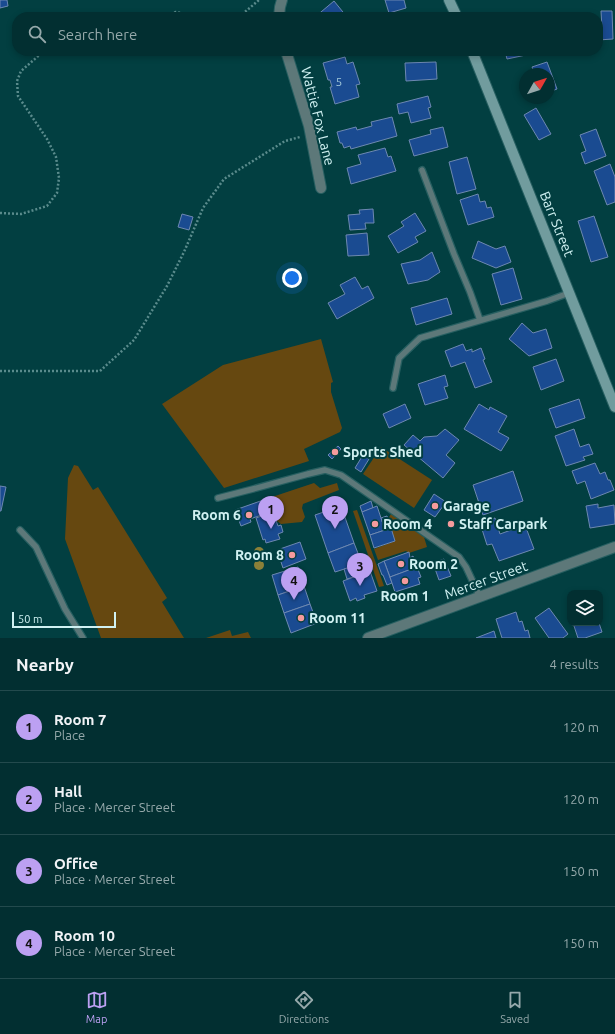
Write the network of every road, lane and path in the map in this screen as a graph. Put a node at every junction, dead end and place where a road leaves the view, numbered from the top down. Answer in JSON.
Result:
{"nodes":[{"id":1,"x":259,"y":0,"type":"edge"},
{"id":2,"x":282,"y":0,"type":"edge"},
{"id":3,"x":449,"y":0,"type":"edge"},
{"id":4,"x":245,"y":12,"type":"edge"},
{"id":5,"x":280,"y":12,"type":"edge"},
{"id":6,"x":455,"y":12,"type":"edge"},
{"id":7,"x":38,"y":56,"type":"edge"},
{"id":8,"x":287,"y":56,"type":"edge"},
{"id":9,"x":474,"y":56,"type":"edge"},
{"id":10,"x":310,"y":134,"type":"junction"},
{"id":11,"x":422,"y":170,"type":"dead end"},
{"id":12,"x":321,"y":188,"type":"dead end"},
{"id":13,"x":0,"y":212,"type":"edge"},
{"id":14,"x":569,"y":293,"type":"junction"},
{"id":15,"x":480,"y":320,"type":"junction"},
{"id":16,"x":0,"y":370,"type":"edge"},
{"id":17,"x":393,"y":388,"type":"dead end"},
{"id":18,"x":615,"y":407,"type":"edge"},
{"id":19,"x":218,"y":498,"type":"dead end"},
{"id":20,"x":20,"y":530,"type":"dead end"},
{"id":21,"x":615,"y":547,"type":"edge"},
{"id":22,"x":480,"y":597,"type":"junction"},
{"id":23,"x":83,"y":638,"type":"edge"},
{"id":24,"x":368,"y":638,"type":"edge"}],
"edges":[{"from":1,"to":4,"type":"path"},
{"from":2,"to":5,"type":"street"},
{"from":3,"to":6,"type":"street"},
{"from":7,"to":13,"type":"path"},
{"from":8,"to":10,"type":"street","name":"Wattie Fox Lane"},
{"from":9,"to":14,"type":"street","name":"Barr Street"},
{"from":10,"to":12,"type":"street","name":"Wattie Fox Lane"},
{"from":10,"to":16,"type":"path"},
{"from":11,"to":15,"type":"lane"},
{"from":14,"to":15,"type":"lane"},
{"from":14,"to":18,"type":"street","name":"Barr Street"},
{"from":15,"to":17,"type":"lane"},
{"from":19,"to":22,"type":"lane"},
{"from":20,"to":23,"type":"lane"},
{"from":21,"to":22,"type":"street","name":"Mercer Street"},
{"from":22,"to":24,"type":"street","name":"Mercer Street"}]}
